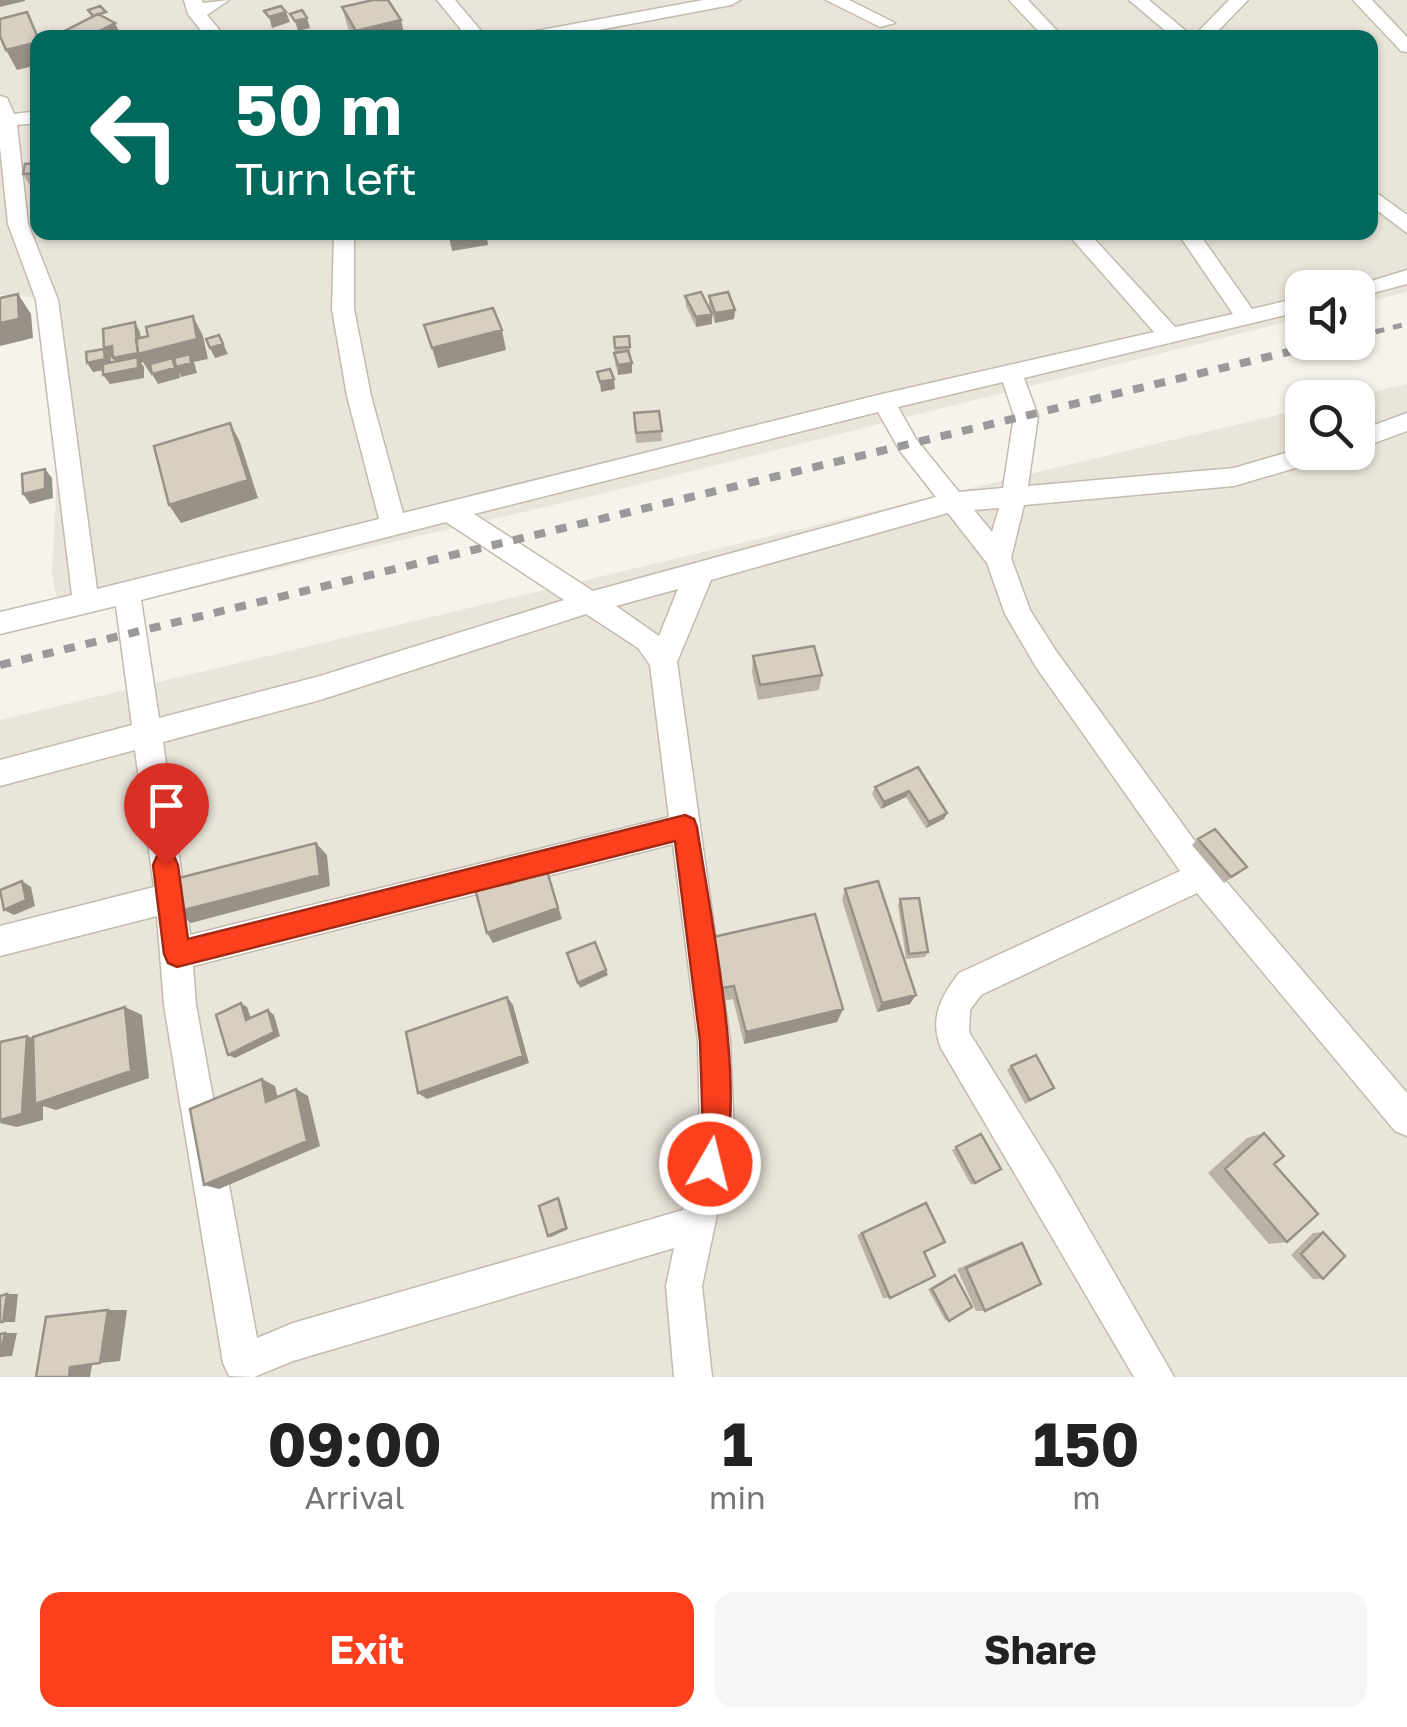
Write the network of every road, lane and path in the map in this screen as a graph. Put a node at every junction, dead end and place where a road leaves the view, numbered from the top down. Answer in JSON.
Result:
{"nodes":[{"id":1,"x":220,"y":0,"type":"edge"},
{"id":2,"x":446,"y":0,"type":"edge"},
{"id":3,"x":731,"y":0,"type":"edge"},
{"id":4,"x":835,"y":0,"type":"edge"},
{"id":5,"x":866,"y":0,"type":"edge"},
{"id":6,"x":1018,"y":0,"type":"edge"},
{"id":7,"x":1138,"y":0,"type":"edge"},
{"id":8,"x":1239,"y":0,"type":"edge"},
{"id":9,"x":1362,"y":0,"type":"edge"},
{"id":10,"x":195,"y":7,"type":"edge"},
{"id":11,"x":644,"y":7,"type":"edge"},
{"id":12,"x":211,"y":30,"type":"edge"},
{"id":13,"x":471,"y":30,"type":"edge"},
{"id":14,"x":556,"y":30,"type":"edge"},
{"id":15,"x":892,"y":30,"type":"edge"},
{"id":16,"x":1048,"y":30,"type":"edge"},
{"id":17,"x":1175,"y":30,"type":"edge"},
{"id":18,"x":1209,"y":30,"type":"edge"},
{"id":19,"x":1407,"y":47,"type":"edge"},
{"id":20,"x":2,"y":115,"type":"edge"},
{"id":21,"x":30,"y":117,"type":"edge"},
{"id":22,"x":1378,"y":201,"type":"edge"},
{"id":23,"x":1407,"y":226,"type":"edge"},
{"id":24,"x":344,"y":240,"type":"edge"},
{"id":25,"x":1083,"y":240,"type":"edge"},
{"id":26,"x":1193,"y":240,"type":"edge"},
{"id":27,"x":1407,"y":277,"type":"edge"},
{"id":28,"x":1375,"y":285,"type":"edge"},
{"id":29,"x":1285,"y":308,"type":"edge"},
{"id":30,"x":1247,"y":318,"type":"junction"},
{"id":31,"x":1171,"y":338,"type":"junction"},
{"id":32,"x":1012,"y":375,"type":"junction"},
{"id":33,"x":884,"y":402,"type":"junction"},
{"id":34,"x":1407,"y":422,"type":"edge"},
{"id":35,"x":1375,"y":434,"type":"edge"},
{"id":36,"x":1285,"y":462,"type":"edge"},
{"id":37,"x":1014,"y":497,"type":"junction"},
{"id":38,"x":954,"y":502,"type":"junction"},
{"id":39,"x":452,"y":513,"type":"junction"},
{"id":40,"x":394,"y":528,"type":"junction"},
{"id":41,"x":998,"y":558,"type":"junction"},
{"id":42,"x":703,"y":570,"type":"junction"},
{"id":43,"x":127,"y":594,"type":"junction"},
{"id":44,"x":588,"y":602,"type":"junction"},
{"id":45,"x":86,"y":603,"type":"junction"},
{"id":46,"x":0,"y":623,"type":"edge"},
{"id":47,"x":663,"y":662,"type":"junction"},
{"id":48,"x":144,"y":733,"type":"junction"},
{"id":49,"x":0,"y":773,"type":"edge"},
{"id":50,"x":685,"y":827,"type":"junction"},
{"id":51,"x":1202,"y":876,"type":"junction"},
{"id":52,"x":171,"y":898,"type":"junction"},
{"id":53,"x":0,"y":941,"type":"edge"},
{"id":54,"x":177,"y":954,"type":"junction"},
{"id":55,"x":1407,"y":1119,"type":"edge"},
{"id":56,"x":696,"y":1224,"type":"junction"},
{"id":57,"x":241,"y":1370,"type":"edge"},
{"id":58,"x":692,"y":1377,"type":"edge"},
{"id":59,"x":1155,"y":1377,"type":"edge"}],
"edges":[{"from":1,"to":10,"type":"street"},
{"from":2,"to":13,"type":"street"},
{"from":3,"to":11,"type":"street"},
{"from":4,"to":15,"type":"street"},
{"from":5,"to":15,"type":"street"},
{"from":6,"to":16,"type":"street"},
{"from":7,"to":17,"type":"street"},
{"from":8,"to":18,"type":"street"},
{"from":9,"to":19,"type":"street"},
{"from":10,"to":12,"type":"street"},
{"from":11,"to":14,"type":"street"},
{"from":20,"to":21,"type":"street"},
{"from":20,"to":45,"type":"street"},
{"from":22,"to":23,"type":"street"},
{"from":24,"to":40,"type":"street"},
{"from":25,"to":31,"type":"street"},
{"from":26,"to":30,"type":"street"},
{"from":27,"to":28,"type":"street"},
{"from":29,"to":30,"type":"street"},
{"from":30,"to":31,"type":"street"},
{"from":31,"to":32,"type":"street"},
{"from":32,"to":33,"type":"street"},
{"from":32,"to":37,"type":"street"},
{"from":33,"to":38,"type":"street"},
{"from":33,"to":39,"type":"street"},
{"from":34,"to":35,"type":"street"},
{"from":36,"to":37,"type":"street"},
{"from":37,"to":38,"type":"street"},
{"from":37,"to":41,"type":"street"},
{"from":38,"to":41,"type":"street"},
{"from":38,"to":42,"type":"street"},
{"from":39,"to":40,"type":"street"},
{"from":39,"to":44,"type":"street"},
{"from":40,"to":43,"type":"street"},
{"from":41,"to":51,"type":"street"},
{"from":42,"to":44,"type":"street"},
{"from":42,"to":47,"type":"street"},
{"from":43,"to":45,"type":"street"},
{"from":43,"to":48,"type":"street"},
{"from":44,"to":47,"type":"street"},
{"from":44,"to":48,"type":"street"},
{"from":45,"to":46,"type":"street"},
{"from":47,"to":50,"type":"street"},
{"from":48,"to":49,"type":"street"},
{"from":48,"to":52,"type":"street"},
{"from":50,"to":54,"type":"street"},
{"from":50,"to":56,"type":"street"},
{"from":51,"to":55,"type":"street"},
{"from":51,"to":59,"type":"street"},
{"from":52,"to":53,"type":"street"},
{"from":52,"to":54,"type":"street"},
{"from":54,"to":57,"type":"street"},
{"from":56,"to":57,"type":"street"},
{"from":56,"to":58,"type":"street"}]}
